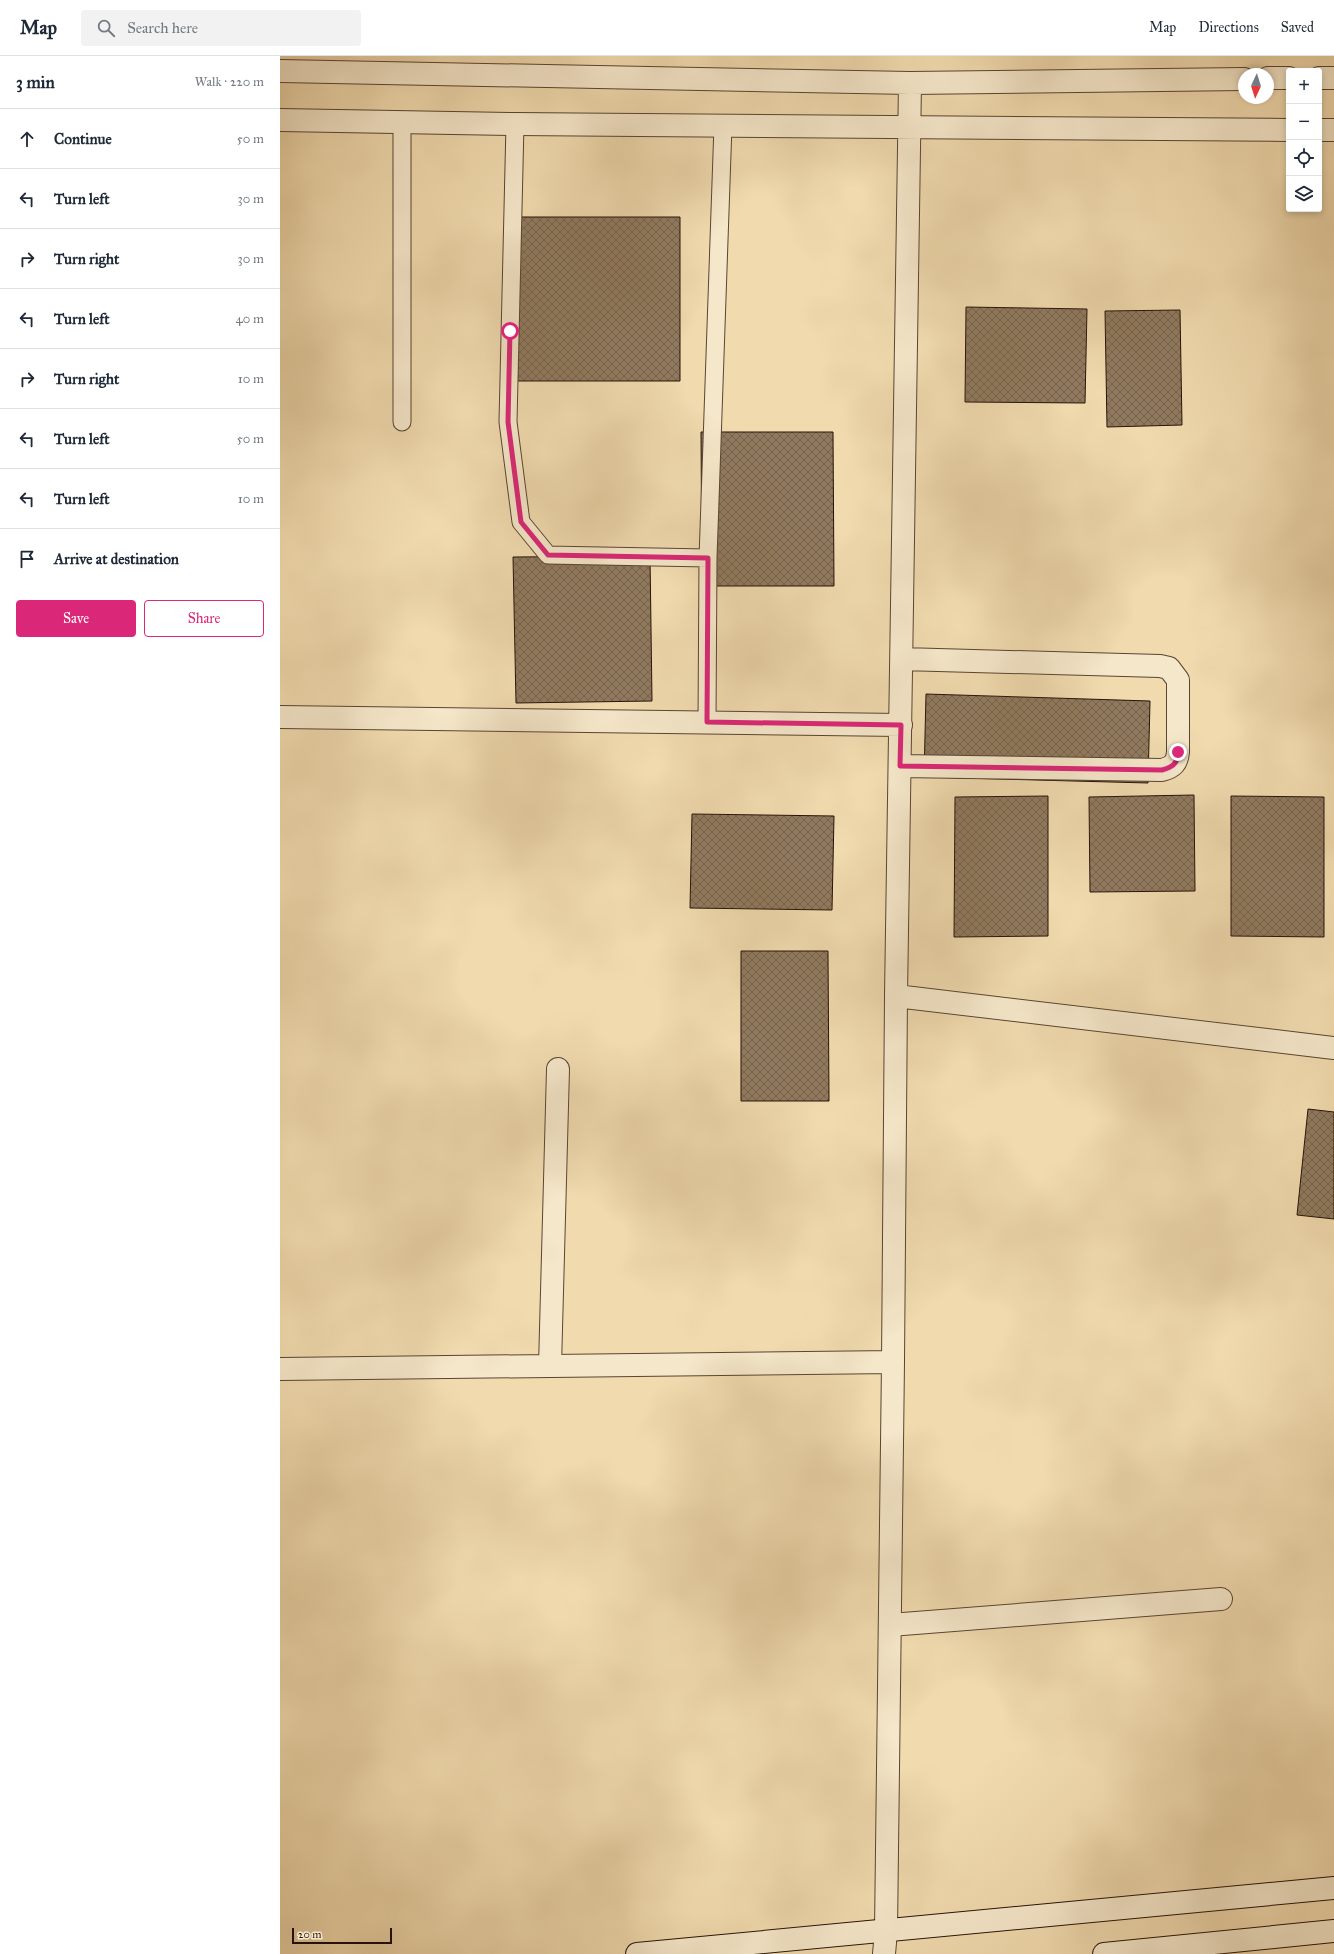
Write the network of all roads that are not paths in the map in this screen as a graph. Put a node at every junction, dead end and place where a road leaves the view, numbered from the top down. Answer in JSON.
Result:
{"nodes":[{"id":1,"x":280,"y":71,"type":"edge"},
{"id":2,"x":1274,"y":78,"type":"edge"},
{"id":3,"x":1286,"y":78,"type":"edge"},
{"id":4,"x":1322,"y":78,"type":"edge"},
{"id":5,"x":1334,"y":78,"type":"edge"},
{"id":6,"x":1238,"y":79,"type":"edge"},
{"id":7,"x":910,"y":83,"type":"junction"},
{"id":8,"x":280,"y":120,"type":"edge"},
{"id":9,"x":402,"y":122,"type":"junction"},
{"id":10,"x":515,"y":124,"type":"junction"},
{"id":11,"x":723,"y":125,"type":"junction"},
{"id":12,"x":910,"y":128,"type":"junction"},
{"id":13,"x":1286,"y":130,"type":"edge"},
{"id":14,"x":1322,"y":130,"type":"edge"},
{"id":15,"x":1334,"y":130,"type":"edge"},
{"id":16,"x":402,"y":422,"type":"dead end"},
{"id":17,"x":708,"y":558,"type":"junction"},
{"id":18,"x":902,"y":660,"type":"junction"},
{"id":19,"x":280,"y":717,"type":"edge"},
{"id":20,"x":707,"y":722,"type":"junction"},
{"id":21,"x":901,"y":725,"type":"junction"},
{"id":22,"x":900,"y":766,"type":"junction"},
{"id":23,"x":896,"y":996,"type":"junction"},
{"id":24,"x":1334,"y":1048,"type":"edge"},
{"id":25,"x":558,"y":1069,"type":"dead end"},
{"id":26,"x":893,"y":1362,"type":"junction"},
{"id":27,"x":550,"y":1366,"type":"junction"},
{"id":28,"x":280,"y":1369,"type":"edge"},
{"id":29,"x":1221,"y":1599,"type":"dead end"},
{"id":30,"x":890,"y":1624,"type":"junction"},
{"id":31,"x":1334,"y":1888,"type":"edge"},
{"id":32,"x":886,"y":1931,"type":"junction"},
{"id":33,"x":1334,"y":1931,"type":"edge"},
{"id":34,"x":637,"y":1954,"type":"edge"},
{"id":35,"x":884,"y":1954,"type":"edge"},
{"id":36,"x":1104,"y":1954,"type":"edge"}],
"edges":[{"from":1,"to":7,"type":"street"},
{"from":2,"to":3,"type":"street"},
{"from":4,"to":5,"type":"street"},
{"from":6,"to":7,"type":"street"},
{"from":7,"to":12,"type":"street"},
{"from":8,"to":9,"type":"street"},
{"from":9,"to":10,"type":"street"},
{"from":9,"to":16,"type":"lane"},
{"from":10,"to":11,"type":"street"},
{"from":10,"to":17,"type":"lane"},
{"from":11,"to":12,"type":"street"},
{"from":11,"to":17,"type":"lane"},
{"from":12,"to":13,"type":"street"},
{"from":12,"to":18,"type":"street"},
{"from":14,"to":15,"type":"street"},
{"from":17,"to":20,"type":"lane"},
{"from":18,"to":21,"type":"street"},
{"from":18,"to":22,"type":"street"},
{"from":19,"to":20,"type":"street"},
{"from":20,"to":21,"type":"street"},
{"from":21,"to":22,"type":"street"},
{"from":22,"to":23,"type":"street"},
{"from":23,"to":24,"type":"street"},
{"from":23,"to":26,"type":"street"},
{"from":25,"to":27,"type":"street"},
{"from":26,"to":27,"type":"street"},
{"from":26,"to":30,"type":"street"},
{"from":27,"to":28,"type":"street"},
{"from":29,"to":30,"type":"street"},
{"from":30,"to":32,"type":"street"},
{"from":31,"to":32,"type":"street"},
{"from":32,"to":34,"type":"street"},
{"from":32,"to":35,"type":"street"},
{"from":33,"to":36,"type":"street"}]}
